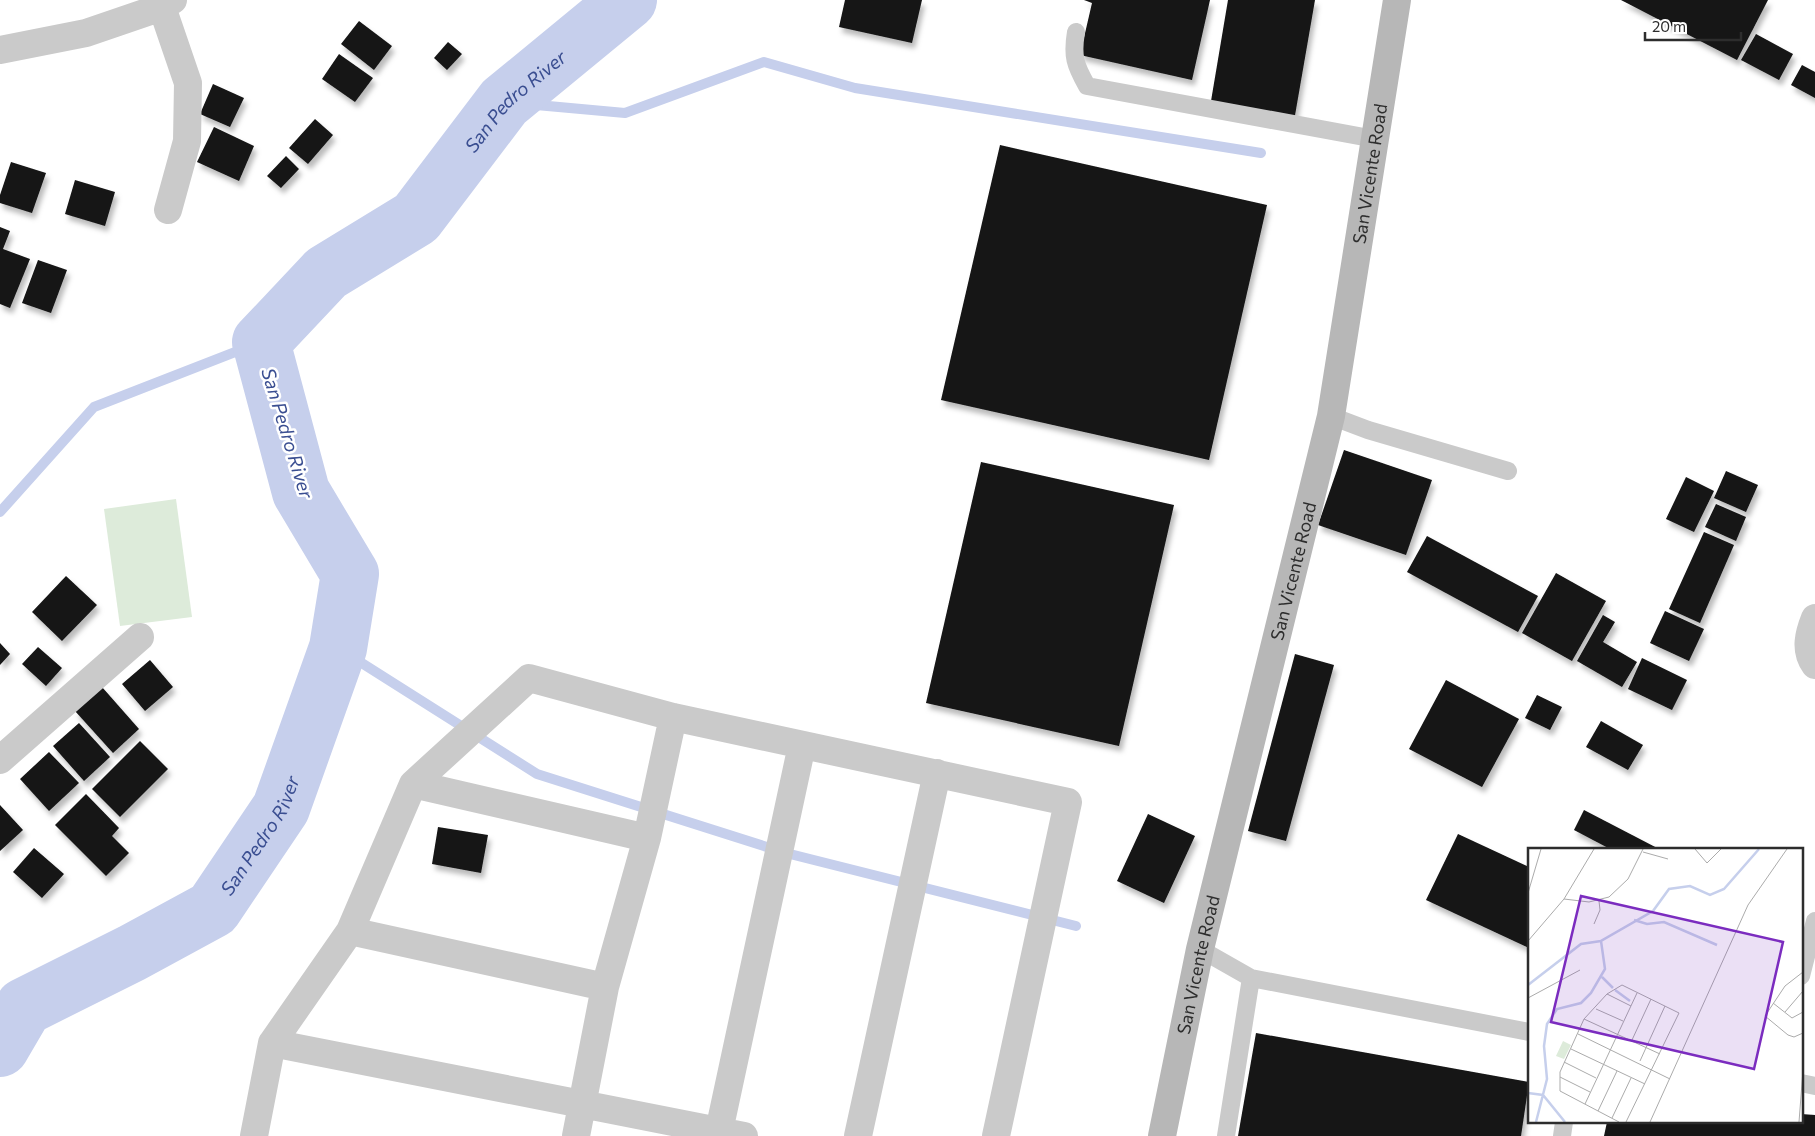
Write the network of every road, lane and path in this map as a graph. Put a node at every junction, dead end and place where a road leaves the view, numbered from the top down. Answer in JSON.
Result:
{"nodes":[{"id":1,"x":1397,"y":0,"type":"edge"},
{"id":2,"x":167,"y":4,"type":"edge"},
{"id":3,"x":1076,"y":32,"type":"dead end"},
{"id":4,"x":0,"y":50,"type":"edge"},
{"id":5,"x":1374,"y":139,"type":"junction"},
{"id":6,"x":168,"y":210,"type":"dead end"},
{"id":7,"x":1331,"y":416,"type":"junction"},
{"id":8,"x":1508,"y":471,"type":"dead end"},
{"id":9,"x":1815,"y":618,"type":"edge"},
{"id":10,"x":140,"y":637,"type":"dead end"},
{"id":11,"x":1815,"y":664,"type":"edge"},
{"id":12,"x":672,"y":717,"type":"junction"},
{"id":13,"x":802,"y":745,"type":"junction"},
{"id":14,"x":0,"y":760,"type":"edge"},
{"id":15,"x":937,"y":773,"type":"junction"},
{"id":16,"x":413,"y":784,"type":"junction"},
{"id":17,"x":647,"y":838,"type":"junction"},
{"id":18,"x":1815,"y":921,"type":"edge"},
{"id":19,"x":350,"y":931,"type":"junction"},
{"id":20,"x":1200,"y":949,"type":"junction"},
{"id":21,"x":1802,"y":972,"type":"edge"},
{"id":22,"x":1251,"y":978,"type":"junction"},
{"id":23,"x":605,"y":987,"type":"junction"},
{"id":24,"x":1528,"y":1032,"type":"edge"},
{"id":25,"x":272,"y":1043,"type":"junction"},
{"id":26,"x":1802,"y":1083,"type":"edge"},
{"id":27,"x":1815,"y":1086,"type":"edge"},
{"id":28,"x":583,"y":1104,"type":"junction"},
{"id":29,"x":732,"y":1133,"type":"edge"},
{"id":30,"x":254,"y":1136,"type":"edge"},
{"id":31,"x":576,"y":1136,"type":"edge"},
{"id":32,"x":858,"y":1136,"type":"edge"},
{"id":33,"x":996,"y":1136,"type":"edge"},
{"id":34,"x":1162,"y":1136,"type":"edge"},
{"id":35,"x":1226,"y":1136,"type":"edge"}],
"edges":[{"from":1,"to":5,"type":"main road","name":"San Vicente Road"},
{"from":2,"to":4,"type":"street"},
{"from":2,"to":6,"type":"street"},
{"from":3,"to":5,"type":"lane"},
{"from":5,"to":7,"type":"main road","name":"San Vicente Road"},
{"from":7,"to":8,"type":"lane"},
{"from":7,"to":20,"type":"main road","name":"San Vicente Road"},
{"from":9,"to":11,"type":"street"},
{"from":10,"to":14,"type":"street"},
{"from":12,"to":13,"type":"street"},
{"from":12,"to":16,"type":"street"},
{"from":12,"to":17,"type":"street"},
{"from":13,"to":15,"type":"street"},
{"from":13,"to":29,"type":"street"},
{"from":15,"to":32,"type":"street"},
{"from":15,"to":33,"type":"street"},
{"from":16,"to":17,"type":"street"},
{"from":16,"to":19,"type":"street"},
{"from":17,"to":23,"type":"street"},
{"from":18,"to":21,"type":"lane"},
{"from":19,"to":23,"type":"street"},
{"from":19,"to":25,"type":"street"},
{"from":20,"to":22,"type":"lane"},
{"from":20,"to":34,"type":"main road","name":"San Vicente Road"},
{"from":22,"to":24,"type":"lane"},
{"from":22,"to":35,"type":"lane"},
{"from":23,"to":28,"type":"street"},
{"from":25,"to":28,"type":"street"},
{"from":25,"to":30,"type":"street"},
{"from":26,"to":27,"type":"lane"},
{"from":28,"to":29,"type":"street"},
{"from":28,"to":31,"type":"street"}]}
